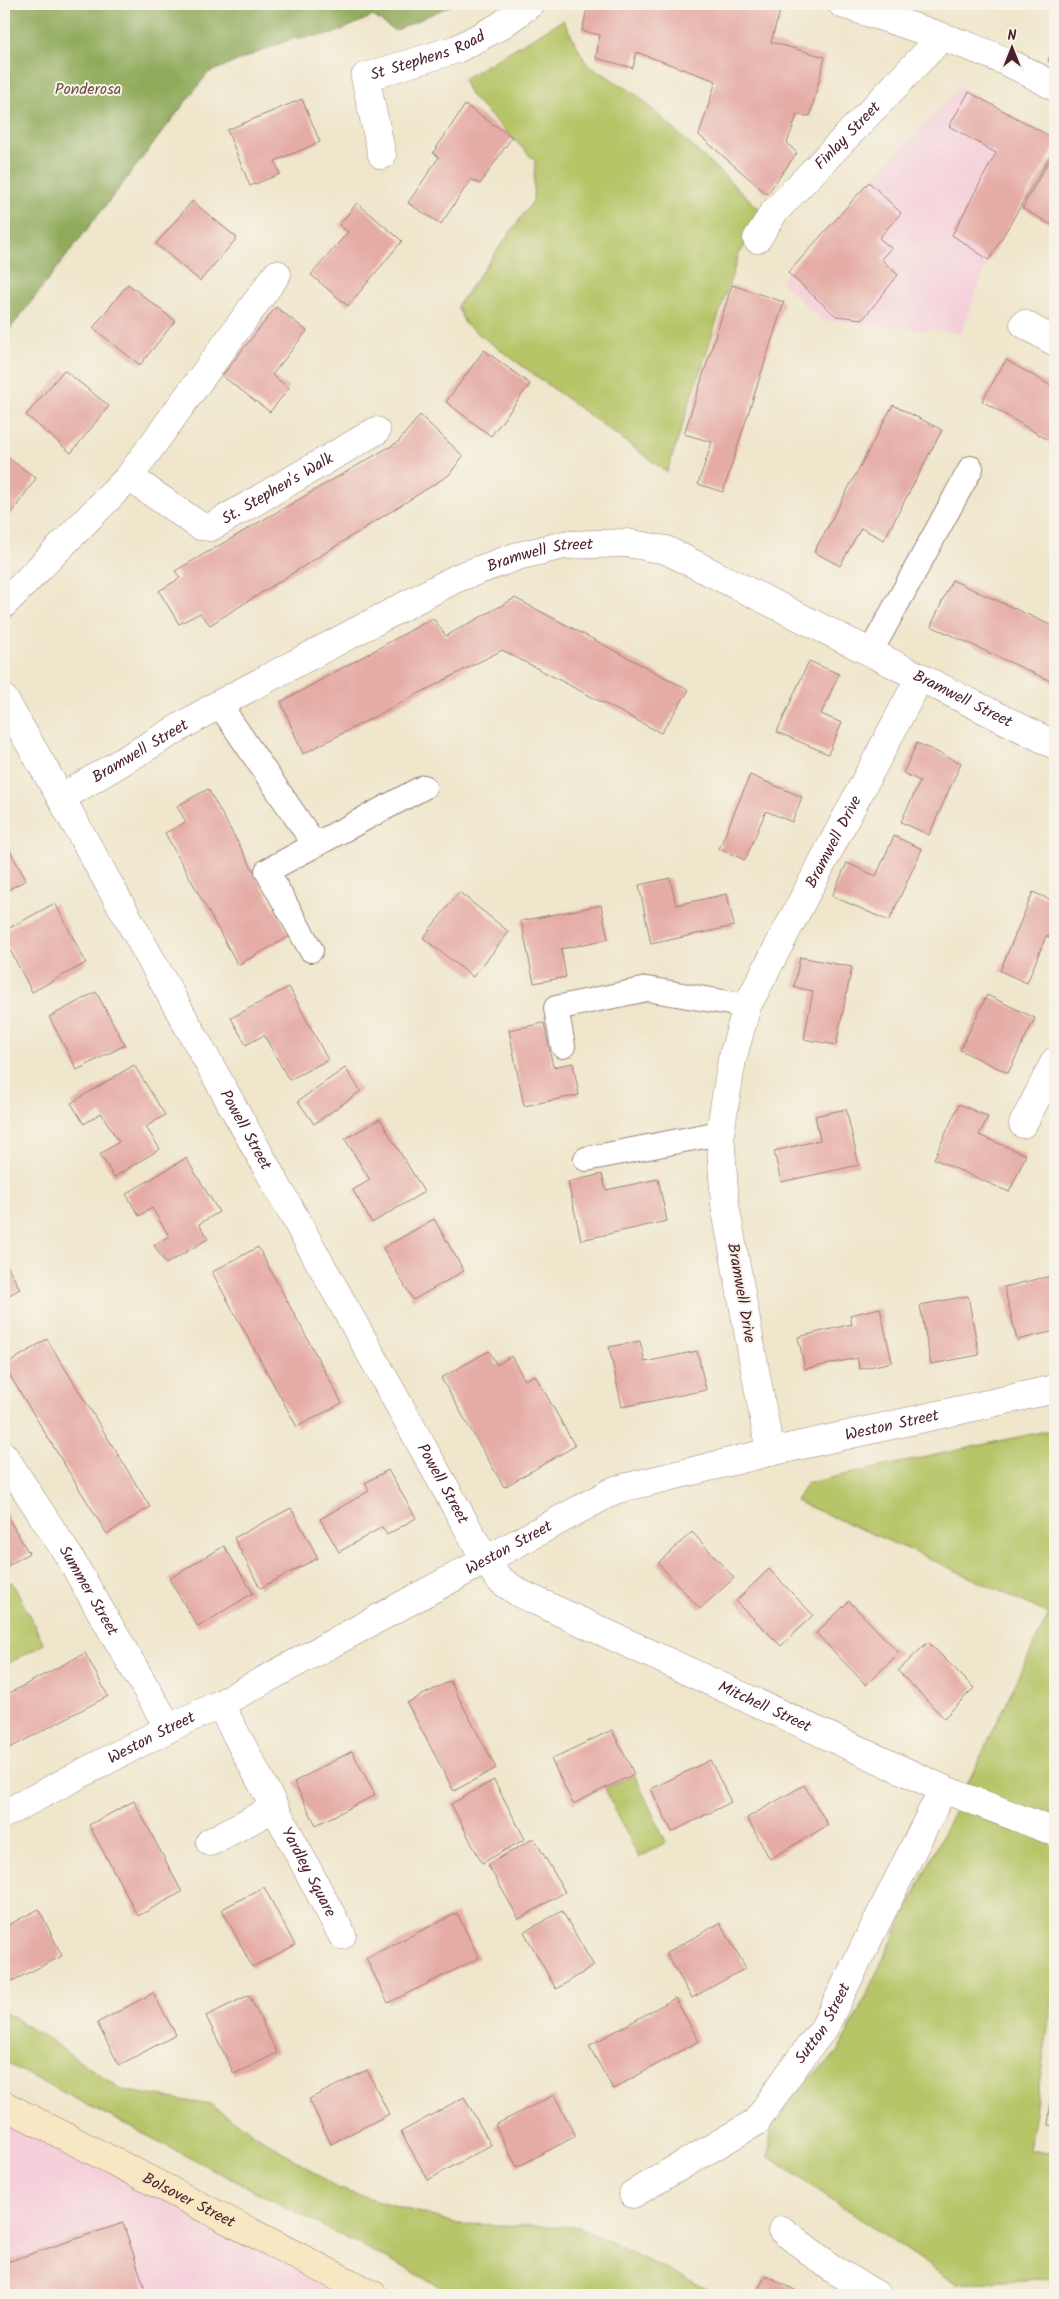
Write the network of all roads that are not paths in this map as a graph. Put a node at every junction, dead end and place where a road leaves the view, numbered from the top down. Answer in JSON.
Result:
{"nodes":[{"id":1,"x":530,"y":4,"type":"edge"},
{"id":2,"x":842,"y":4,"type":"edge"},
{"id":3,"x":942,"y":37,"type":"junction"},
{"id":4,"x":1055,"y":87,"type":"edge"},
{"id":5,"x":382,"y":155,"type":"dead end"},
{"id":6,"x":757,"y":239,"type":"dead end"},
{"id":7,"x":276,"y":274,"type":"dead end"},
{"id":8,"x":1024,"y":324,"type":"dead end"},
{"id":9,"x":1055,"y":342,"type":"edge"},
{"id":10,"x":376,"y":431,"type":"dead end"},
{"id":11,"x":971,"y":468,"type":"dead end"},
{"id":12,"x":129,"y":477,"type":"junction"},
{"id":13,"x":4,"y":604,"type":"edge"},
{"id":14,"x":870,"y":653,"type":"junction"},
{"id":15,"x":920,"y":677,"type":"junction"},
{"id":16,"x":4,"y":699,"type":"edge"},
{"id":17,"x":219,"y":704,"type":"junction"},
{"id":18,"x":1055,"y":745,"type":"edge"},
{"id":19,"x":424,"y":787,"type":"dead end"},
{"id":20,"x":61,"y":798,"type":"junction"},
{"id":21,"x":315,"y":845,"type":"junction"},
{"id":22,"x":311,"y":950,"type":"dead end"},
{"id":23,"x":747,"y":1006,"type":"junction"},
{"id":24,"x":562,"y":1046,"type":"dead end"},
{"id":25,"x":1055,"y":1061,"type":"edge"},
{"id":26,"x":1023,"y":1124,"type":"dead end"},
{"id":27,"x":720,"y":1133,"type":"junction"},
{"id":28,"x":586,"y":1159,"type":"dead end"},
{"id":29,"x":1055,"y":1389,"type":"edge"},
{"id":30,"x":770,"y":1452,"type":"junction"},
{"id":31,"x":4,"y":1456,"type":"edge"},
{"id":32,"x":486,"y":1561,"type":"junction"},
{"id":33,"x":220,"y":1704,"type":"junction"},
{"id":34,"x":169,"y":1728,"type":"junction"},
{"id":35,"x":943,"y":1789,"type":"junction"},
{"id":36,"x":274,"y":1808,"type":"junction"},
{"id":37,"x":4,"y":1814,"type":"edge"},
{"id":38,"x":1055,"y":1832,"type":"edge"},
{"id":39,"x":210,"y":1842,"type":"dead end"},
{"id":40,"x":342,"y":1936,"type":"dead end"},
{"id":41,"x":4,"y":2105,"type":"edge"},
{"id":42,"x":633,"y":2194,"type":"dead end"},
{"id":43,"x":782,"y":2230,"type":"dead end"},
{"id":44,"x":373,"y":2295,"type":"edge"},
{"id":45,"x":877,"y":2295,"type":"edge"}],
"edges":[{"from":1,"to":5,"type":"street","name":"St Stephens Road"},
{"from":2,"to":3,"type":"street"},
{"from":3,"to":4,"type":"street"},
{"from":3,"to":6,"type":"street","name":"Finlay Street"},
{"from":7,"to":12,"type":"street"},
{"from":8,"to":9,"type":"street"},
{"from":10,"to":12,"type":"street","name":"St. Stephen's Walk"},
{"from":11,"to":14,"type":"lane"},
{"from":12,"to":13,"type":"street"},
{"from":14,"to":15,"type":"street","name":"Bramwell Street"},
{"from":14,"to":17,"type":"street","name":"Bramwell Street"},
{"from":15,"to":18,"type":"street","name":"Bramwell Street"},
{"from":15,"to":23,"type":"street","name":"Bramwell Drive"},
{"from":16,"to":20,"type":"street","name":"Powell Street"},
{"from":17,"to":20,"type":"street","name":"Bramwell Street"},
{"from":17,"to":21,"type":"lane"},
{"from":19,"to":21,"type":"lane"},
{"from":20,"to":32,"type":"street","name":"Powell Street"},
{"from":21,"to":22,"type":"lane"},
{"from":23,"to":24,"type":"lane"},
{"from":23,"to":27,"type":"street","name":"Bramwell Drive"},
{"from":25,"to":26,"type":"street"},
{"from":27,"to":28,"type":"lane"},
{"from":27,"to":30,"type":"street","name":"Bramwell Drive"},
{"from":29,"to":30,"type":"street","name":"Weston Street"},
{"from":30,"to":32,"type":"street","name":"Weston Street"},
{"from":31,"to":34,"type":"street","name":"Summer Street"},
{"from":32,"to":33,"type":"street","name":"Weston Street"},
{"from":32,"to":35,"type":"street","name":"Mitchell Street"},
{"from":33,"to":34,"type":"street","name":"Weston Street"},
{"from":33,"to":36,"type":"street","name":"Yardley Square"},
{"from":34,"to":37,"type":"street","name":"Weston Street"},
{"from":35,"to":38,"type":"street","name":"Mitchell Street"},
{"from":35,"to":42,"type":"street","name":"Sutton Street"},
{"from":36,"to":39,"type":"street","name":"Yardley Square"},
{"from":36,"to":40,"type":"street","name":"Yardley Square"},
{"from":41,"to":44,"type":"street","name":"Bolsover Street"},
{"from":43,"to":45,"type":"street"}]}
